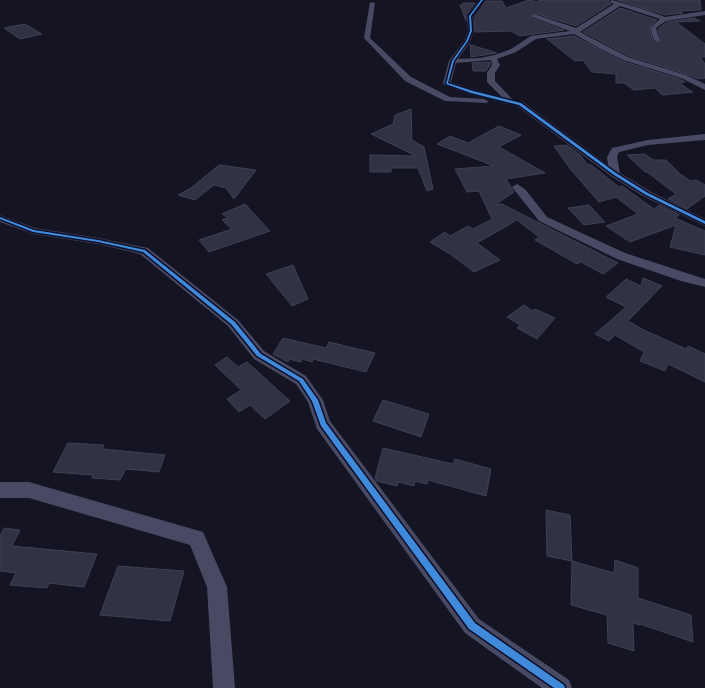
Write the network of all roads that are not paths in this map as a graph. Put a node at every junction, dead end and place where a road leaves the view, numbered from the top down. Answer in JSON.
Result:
{"nodes":[{"id":1,"x":482,"y":0,"type":"edge"},
{"id":2,"x":606,"y":0,"type":"edge"},
{"id":3,"x":372,"y":3,"type":"dead end"},
{"id":4,"x":620,"y":4,"type":"junction"},
{"id":5,"x":705,"y":13,"type":"edge"},
{"id":6,"x":534,"y":16,"type":"dead end"},
{"id":7,"x":664,"y":19,"type":"junction"},
{"id":8,"x":574,"y":31,"type":"junction"},
{"id":9,"x":657,"y":40,"type":"dead end"},
{"id":10,"x":494,"y":57,"type":"junction"},
{"id":11,"x":453,"y":61,"type":"junction"},
{"id":12,"x":705,"y":88,"type":"edge"},
{"id":13,"x":511,"y":100,"type":"junction"},
{"id":14,"x":520,"y":104,"type":"junction"},
{"id":15,"x":705,"y":137,"type":"edge"},
{"id":16,"x":615,"y":174,"type":"junction"},
{"id":17,"x":518,"y":188,"type":"dead end"},
{"id":18,"x":0,"y":218,"type":"edge"},
{"id":19,"x":705,"y":222,"type":"edge"},
{"id":20,"x":705,"y":283,"type":"edge"},
{"id":21,"x":0,"y":490,"type":"edge"},
{"id":22,"x":224,"y":688,"type":"edge"},
{"id":23,"x":561,"y":688,"type":"edge"}],
"edges":[{"from":1,"to":11,"type":"street"},
{"from":2,"to":4,"type":"street"},
{"from":3,"to":14,"type":"street"},
{"from":4,"to":7,"type":"street"},
{"from":4,"to":8,"type":"street"},
{"from":5,"to":7,"type":"street"},
{"from":6,"to":8,"type":"street"},
{"from":7,"to":9,"type":"street"},
{"from":8,"to":10,"type":"street"},
{"from":8,"to":12,"type":"street"},
{"from":10,"to":11,"type":"street"},
{"from":10,"to":13,"type":"street"},
{"from":11,"to":13,"type":"street"},
{"from":13,"to":14,"type":"street"},
{"from":14,"to":16,"type":"street"},
{"from":15,"to":16,"type":"street"},
{"from":16,"to":19,"type":"street"},
{"from":17,"to":20,"type":"street"},
{"from":18,"to":23,"type":"street"},
{"from":21,"to":22,"type":"street"}]}
